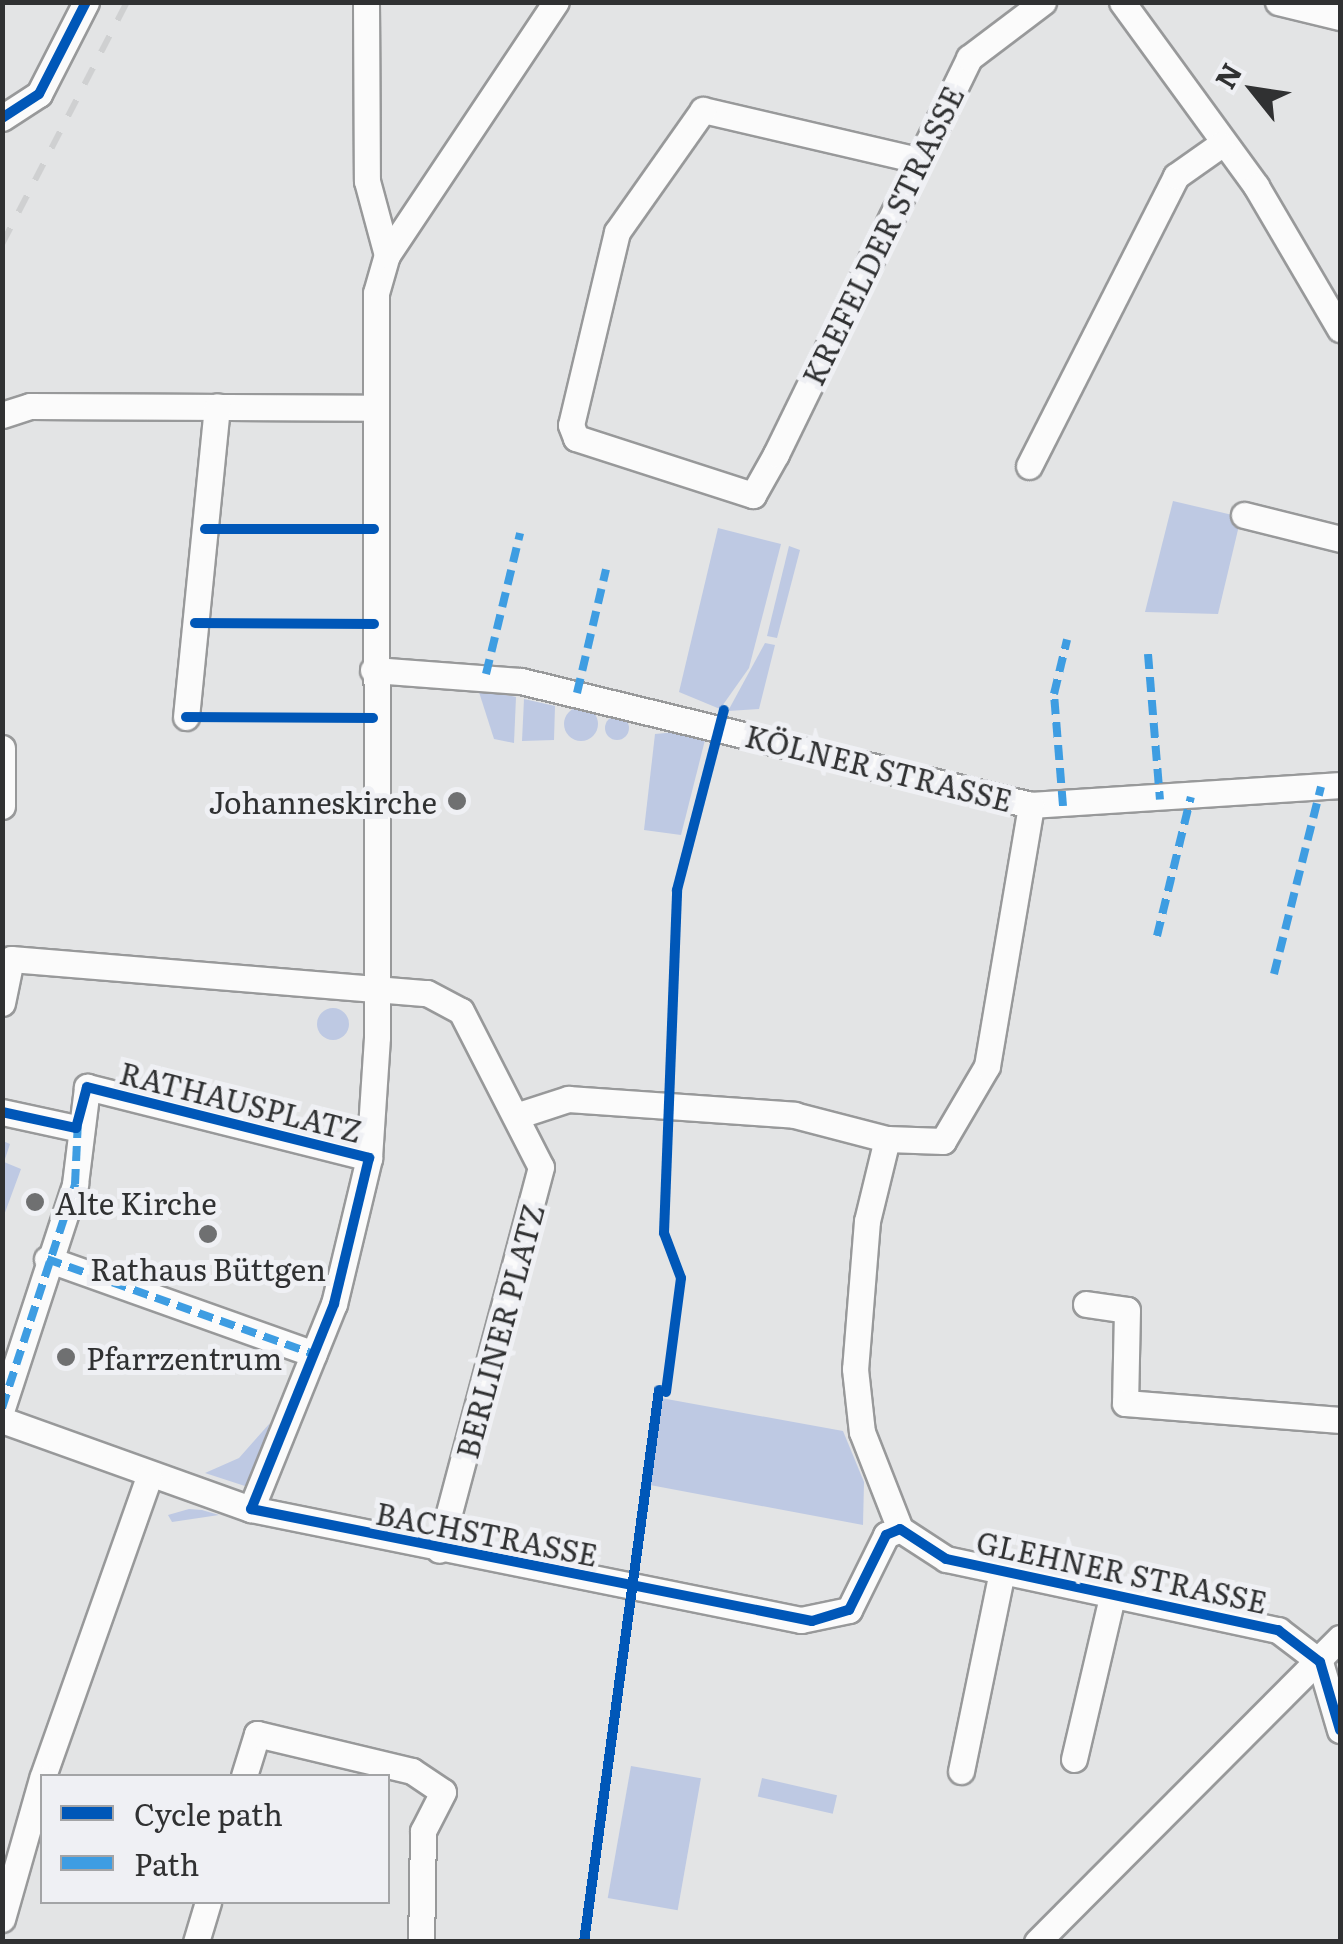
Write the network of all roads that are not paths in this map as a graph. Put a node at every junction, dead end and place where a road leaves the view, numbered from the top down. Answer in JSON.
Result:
{"nodes":[{"id":1,"x":86,"y":2,"type":"edge"},
{"id":2,"x":366,"y":2,"type":"edge"},
{"id":3,"x":556,"y":2,"type":"edge"},
{"id":4,"x":1043,"y":2,"type":"edge"},
{"id":5,"x":1122,"y":2,"type":"edge"},
{"id":6,"x":1278,"y":2,"type":"edge"},
{"id":7,"x":1340,"y":18,"type":"edge"},
{"id":8,"x":2,"y":118,"type":"edge"},
{"id":9,"x":1220,"y":145,"type":"junction"},
{"id":10,"x":918,"y":160,"type":"junction"},
{"id":11,"x":387,"y":256,"type":"junction"},
{"id":12,"x":1332,"y":295,"type":"edge"},
{"id":13,"x":1340,"y":329,"type":"edge"},
{"id":14,"x":217,"y":406,"type":"junction"},
{"id":15,"x":375,"y":408,"type":"junction"},
{"id":16,"x":2,"y":415,"type":"edge"},
{"id":17,"x":1029,"y":466,"type":"dead end"},
{"id":18,"x":1244,"y":514,"type":"dead end"},
{"id":19,"x":1340,"y":539,"type":"edge"},
{"id":20,"x":374,"y":670,"type":"junction"},
{"id":21,"x":186,"y":717,"type":"dead end"},
{"id":22,"x":2,"y":748,"type":"edge"},
{"id":23,"x":1340,"y":786,"type":"edge"},
{"id":24,"x":1031,"y":805,"type":"junction"},
{"id":25,"x":2,"y":806,"type":"edge"},
{"id":26,"x":7,"y":954,"type":"edge"},
{"id":27,"x":373,"y":989,"type":"junction"},
{"id":28,"x":2,"y":1003,"type":"edge"},
{"id":29,"x":2,"y":1112,"type":"edge"},
{"id":30,"x":519,"y":1115,"type":"junction"},
{"id":31,"x":76,"y":1128,"type":"junction"},
{"id":32,"x":888,"y":1138,"type":"junction"},
{"id":33,"x":369,"y":1158,"type":"junction"},
{"id":34,"x":47,"y":1259,"type":"junction"},
{"id":35,"x":1086,"y":1304,"type":"dead end"},
{"id":36,"x":314,"y":1354,"type":"junction"},
{"id":37,"x":2,"y":1408,"type":"edge"},
{"id":38,"x":2,"y":1420,"type":"edge"},
{"id":39,"x":1340,"y":1420,"type":"edge"},
{"id":40,"x":149,"y":1476,"type":"junction"},
{"id":41,"x":251,"y":1509,"type":"junction"},
{"id":42,"x":900,"y":1529,"type":"junction"},
{"id":43,"x":439,"y":1550,"type":"junction"},
{"id":44,"x":1002,"y":1571,"type":"junction"},
{"id":45,"x":1113,"y":1593,"type":"junction"},
{"id":46,"x":1340,"y":1638,"type":"edge"},
{"id":47,"x":1320,"y":1662,"type":"junction"},
{"id":48,"x":1340,"y":1730,"type":"edge"},
{"id":49,"x":1074,"y":1759,"type":"dead end"},
{"id":50,"x":961,"y":1771,"type":"dead end"},
{"id":51,"x":44,"y":1774,"type":"edge"},
{"id":52,"x":245,"y":1774,"type":"edge"},
{"id":53,"x":40,"y":1788,"type":"edge"},
{"id":54,"x":207,"y":1904,"type":"edge"},
{"id":55,"x":2,"y":1919,"type":"edge"},
{"id":56,"x":196,"y":1942,"type":"edge"},
{"id":57,"x":421,"y":1942,"type":"edge"},
{"id":58,"x":1037,"y":1942,"type":"edge"}],
"edges":[{"from":1,"to":8,"type":"street"},
{"from":2,"to":11,"type":"street"},
{"from":3,"to":11,"type":"street"},
{"from":4,"to":10,"type":"street","name":"KREFELDER STRASSE"},
{"from":5,"to":9,"type":"street"},
{"from":6,"to":7,"type":"street"},
{"from":9,"to":12,"type":"street"},
{"from":9,"to":17,"type":"street"},
{"from":10,"to":10,"type":"street","name":"KREFELDER STRASSE"},
{"from":11,"to":15,"type":"street","name":"RATHAUSPLATZ"},
{"from":12,"to":13,"type":"street"},
{"from":14,"to":15,"type":"street"},
{"from":14,"to":16,"type":"street"},
{"from":14,"to":21,"type":"street"},
{"from":15,"to":20,"type":"street","name":"RATHAUSPLATZ"},
{"from":18,"to":19,"type":"street"},
{"from":20,"to":24,"type":"street","name":"KÖLNER STRASSE"},
{"from":20,"to":27,"type":"street","name":"RATHAUSPLATZ"},
{"from":22,"to":25,"type":"street"},
{"from":23,"to":24,"type":"street","name":"KÖLNER STRASSE"},
{"from":24,"to":32,"type":"street"},
{"from":26,"to":27,"type":"street"},
{"from":26,"to":28,"type":"street"},
{"from":27,"to":30,"type":"street"},
{"from":27,"to":33,"type":"street","name":"RATHAUSPLATZ"},
{"from":29,"to":31,"type":"street"},
{"from":30,"to":32,"type":"street"},
{"from":30,"to":43,"type":"street","name":"BERLINER PLATZ"},
{"from":31,"to":33,"type":"street","name":"RATHAUSPLATZ"},
{"from":31,"to":34,"type":"street","name":"RATHAUSPLATZ"},
{"from":32,"to":42,"type":"street"},
{"from":33,"to":36,"type":"street","name":"RATHAUSPLATZ"},
{"from":34,"to":36,"type":"street"},
{"from":34,"to":37,"type":"street","name":"RATHAUSPLATZ"},
{"from":35,"to":39,"type":"street"},
{"from":36,"to":41,"type":"street","name":"RATHAUSPLATZ"},
{"from":38,"to":40,"type":"street","name":"BACHSTRASSE"},
{"from":40,"to":41,"type":"street","name":"BACHSTRASSE"},
{"from":40,"to":51,"type":"street"},
{"from":41,"to":43,"type":"street","name":"BACHSTRASSE"},
{"from":42,"to":43,"type":"street","name":"BACHSTRASSE"},
{"from":42,"to":44,"type":"street","name":"GLEHNER STRASSE"},
{"from":44,"to":45,"type":"street","name":"GLEHNER STRASSE"},
{"from":44,"to":50,"type":"street"},
{"from":45,"to":47,"type":"street","name":"GLEHNER STRASSE"},
{"from":45,"to":49,"type":"street"},
{"from":46,"to":47,"type":"street"},
{"from":47,"to":48,"type":"street"},
{"from":47,"to":58,"type":"street"},
{"from":52,"to":57,"type":"street"},
{"from":53,"to":55,"type":"street"},
{"from":54,"to":56,"type":"street"}]}
